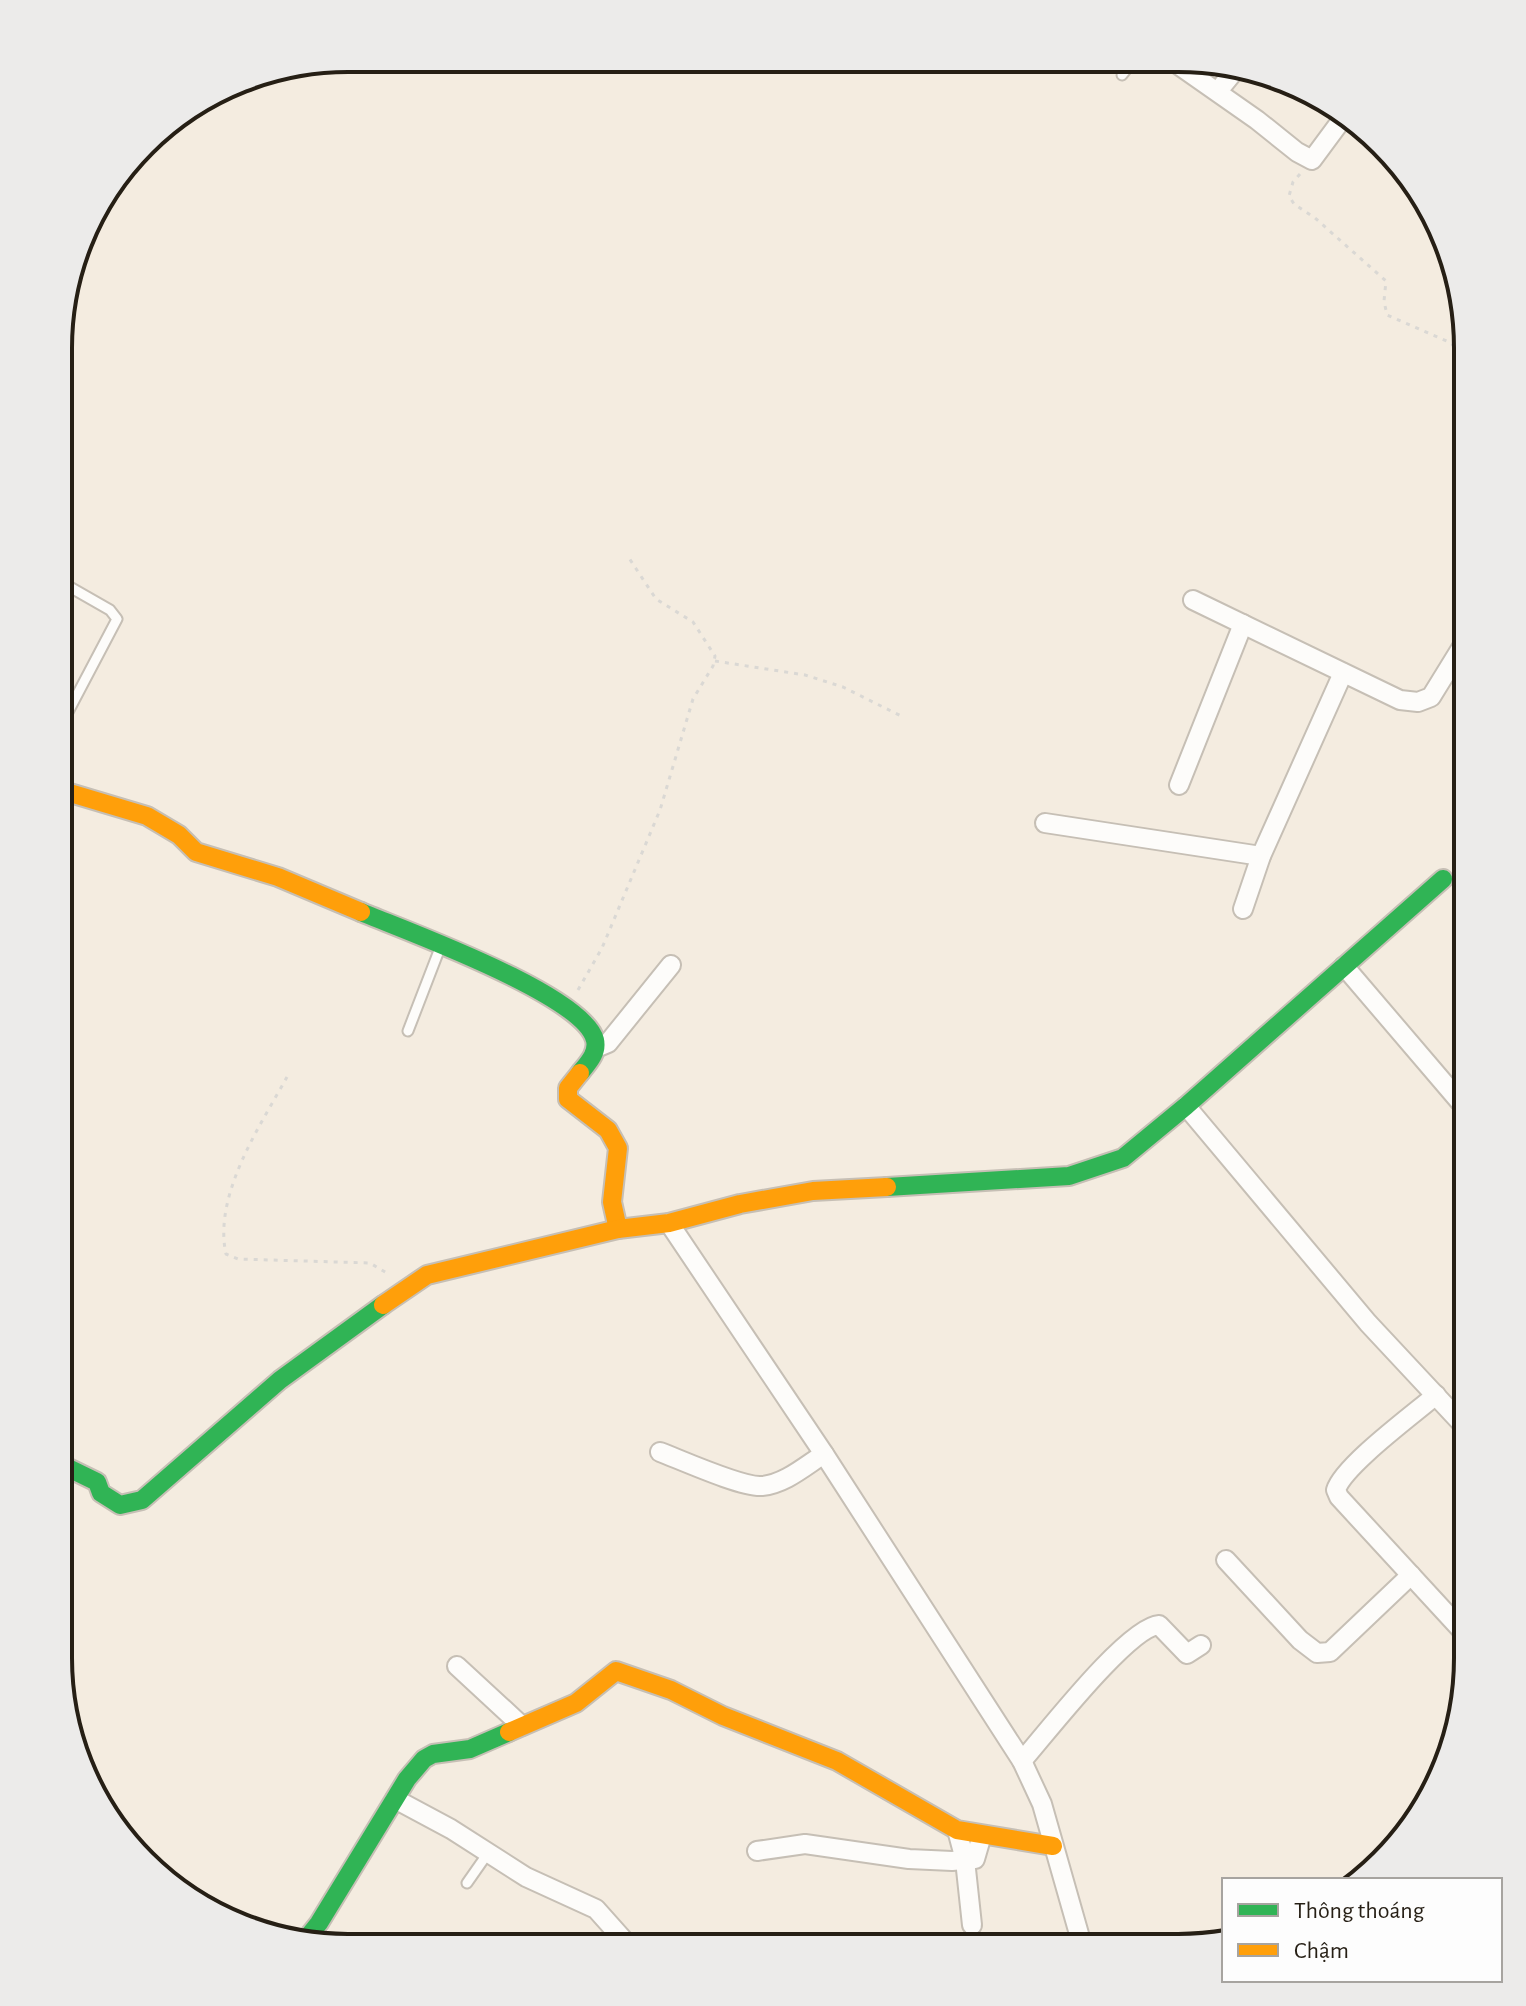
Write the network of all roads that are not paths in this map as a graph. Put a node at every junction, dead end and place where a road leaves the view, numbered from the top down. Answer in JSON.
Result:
{"nodes":[{"id":1,"x":1124,"y":72,"type":"edge"},
{"id":2,"x":1190,"y":73,"type":"edge"},
{"id":3,"x":1122,"y":75,"type":"dead end"},
{"id":4,"x":1229,"y":77,"type":"edge"},
{"id":5,"x":1218,"y":91,"type":"junction"},
{"id":6,"x":1339,"y":124,"type":"edge"},
{"id":7,"x":72,"y":588,"type":"edge"},
{"id":8,"x":1193,"y":600,"type":"dead end"},
{"id":9,"x":1243,"y":624,"type":"junction"},
{"id":10,"x":1454,"y":660,"type":"edge"},
{"id":11,"x":1343,"y":673,"type":"junction"},
{"id":12,"x":72,"y":704,"type":"edge"},
{"id":13,"x":1179,"y":785,"type":"dead end"},
{"id":14,"x":72,"y":793,"type":"edge"},
{"id":15,"x":1045,"y":823,"type":"dead end"},
{"id":16,"x":1261,"y":856,"type":"junction"},
{"id":17,"x":1443,"y":879,"type":"dead end"},
{"id":18,"x":1243,"y":909,"type":"dead end"},
{"id":19,"x":441,"y":947,"type":"junction"},
{"id":20,"x":671,"y":965,"type":"dead end"},
{"id":21,"x":1344,"y":966,"type":"junction"},
{"id":22,"x":408,"y":1031,"type":"dead end"},
{"id":23,"x":596,"y":1048,"type":"junction"},
{"id":24,"x":1453,"y":1094,"type":"edge"},
{"id":25,"x":1186,"y":1106,"type":"junction"},
{"id":26,"x":669,"y":1223,"type":"junction"},
{"id":27,"x":618,"y":1229,"type":"junction"},
{"id":28,"x":1436,"y":1395,"type":"junction"},
{"id":29,"x":1453,"y":1414,"type":"edge"},
{"id":30,"x":660,"y":1452,"type":"dead end"},
{"id":31,"x":824,"y":1454,"type":"junction"},
{"id":32,"x":72,"y":1470,"type":"edge"},
{"id":33,"x":1226,"y":1560,"type":"dead end"},
{"id":34,"x":1411,"y":1575,"type":"junction"},
{"id":35,"x":1453,"y":1621,"type":"edge"},
{"id":36,"x":1201,"y":1645,"type":"dead end"},
{"id":37,"x":457,"y":1666,"type":"dead end"},
{"id":38,"x":522,"y":1726,"type":"junction"},
{"id":39,"x":1022,"y":1761,"type":"junction"},
{"id":40,"x":395,"y":1799,"type":"junction"},
{"id":41,"x":957,"y":1830,"type":"junction"},
{"id":42,"x":982,"y":1835,"type":"junction"},
{"id":43,"x":1053,"y":1846,"type":"junction"},
{"id":44,"x":757,"y":1851,"type":"dead end"},
{"id":45,"x":488,"y":1853,"type":"junction"},
{"id":46,"x":965,"y":1860,"type":"junction"},
{"id":47,"x":467,"y":1883,"type":"dead end"},
{"id":48,"x":972,"y":1925,"type":"dead end"},
{"id":49,"x":312,"y":1932,"type":"edge"},
{"id":50,"x":618,"y":1934,"type":"edge"},
{"id":51,"x":1079,"y":1934,"type":"edge"}],
"edges":[{"from":1,"to":3,"type":"lane"},
{"from":2,"to":5,"type":"street"},
{"from":4,"to":5,"type":"street"},
{"from":5,"to":6,"type":"street"},
{"from":7,"to":12,"type":"lane"},
{"from":8,"to":9,"type":"street"},
{"from":9,"to":11,"type":"street"},
{"from":9,"to":13,"type":"street"},
{"from":10,"to":11,"type":"street"},
{"from":11,"to":16,"type":"street"},
{"from":14,"to":19,"type":"street"},
{"from":15,"to":16,"type":"street"},
{"from":16,"to":18,"type":"street"},
{"from":17,"to":21,"type":"street"},
{"from":19,"to":22,"type":"lane"},
{"from":19,"to":23,"type":"street"},
{"from":20,"to":23,"type":"street"},
{"from":21,"to":24,"type":"street"},
{"from":21,"to":25,"type":"street"},
{"from":23,"to":27,"type":"street"},
{"from":25,"to":26,"type":"street"},
{"from":25,"to":28,"type":"street"},
{"from":26,"to":27,"type":"street"},
{"from":26,"to":31,"type":"street"},
{"from":27,"to":32,"type":"street"},
{"from":28,"to":29,"type":"street"},
{"from":28,"to":34,"type":"street"},
{"from":30,"to":31,"type":"street"},
{"from":31,"to":39,"type":"street"},
{"from":33,"to":34,"type":"street"},
{"from":34,"to":35,"type":"street"},
{"from":36,"to":39,"type":"street"},
{"from":37,"to":38,"type":"street"},
{"from":38,"to":40,"type":"street"},
{"from":38,"to":41,"type":"street"},
{"from":39,"to":43,"type":"street"},
{"from":40,"to":45,"type":"street"},
{"from":40,"to":49,"type":"street"},
{"from":41,"to":42,"type":"street"},
{"from":41,"to":46,"type":"street"},
{"from":42,"to":43,"type":"street"},
{"from":42,"to":46,"type":"street"},
{"from":43,"to":51,"type":"street"},
{"from":44,"to":46,"type":"street"},
{"from":45,"to":47,"type":"lane"},
{"from":45,"to":50,"type":"street"},
{"from":46,"to":48,"type":"street"}]}
